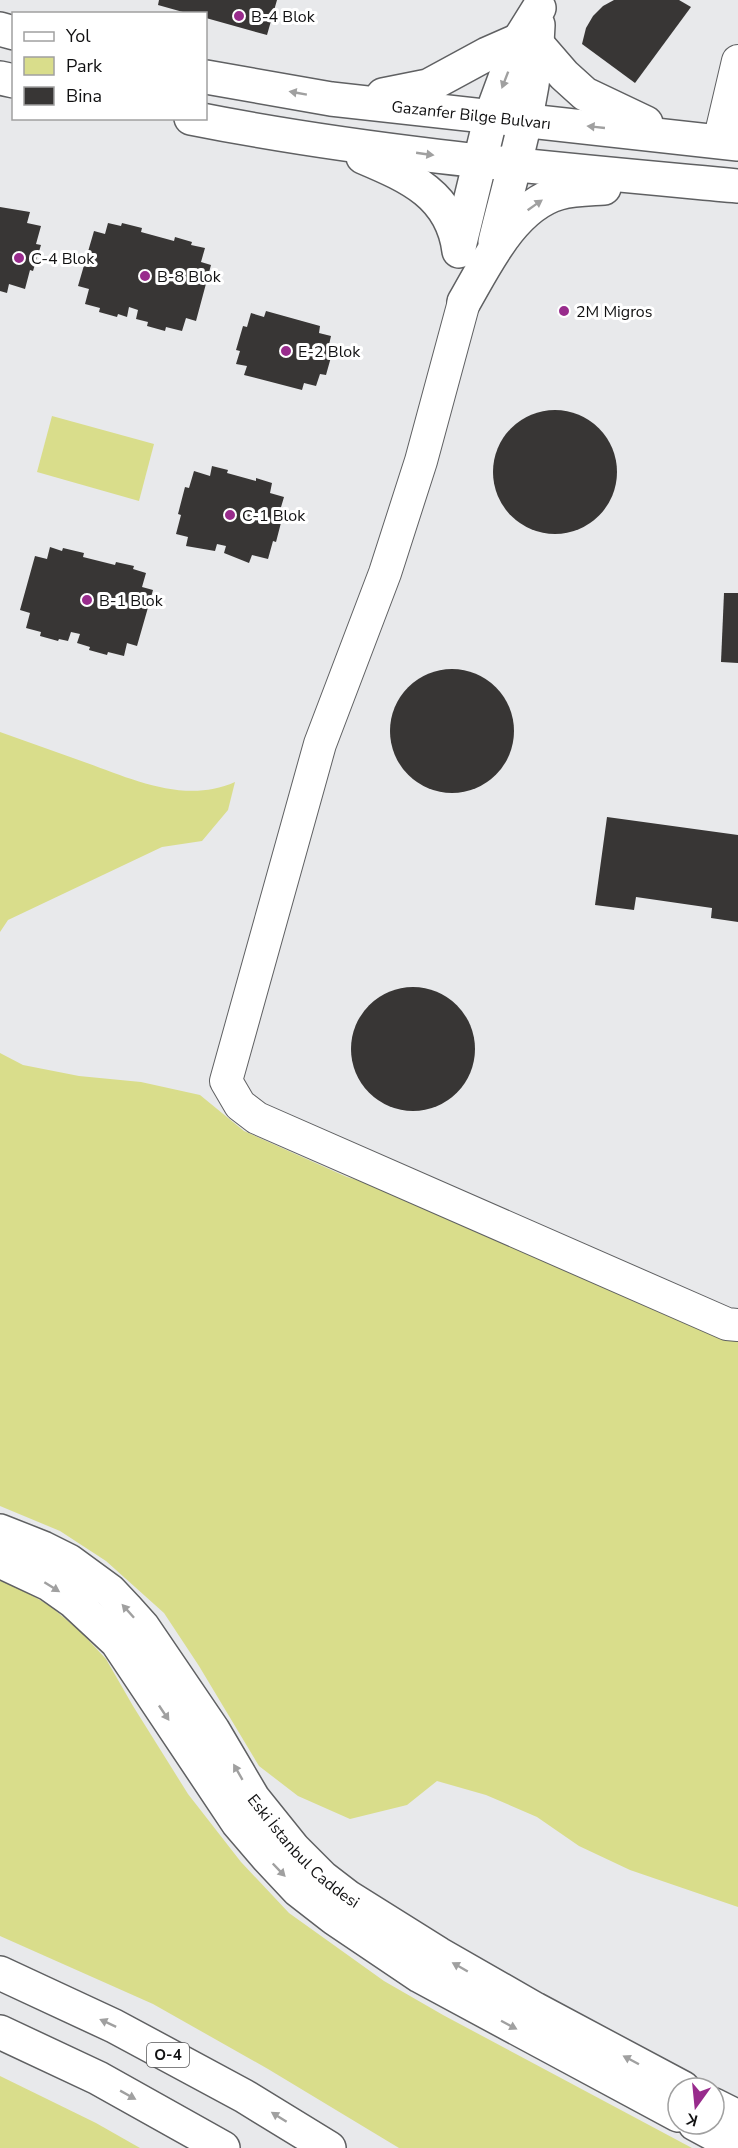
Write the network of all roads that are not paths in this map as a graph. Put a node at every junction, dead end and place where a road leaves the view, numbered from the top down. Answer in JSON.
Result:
{"nodes":[{"id":1,"x":541,"y":3,"type":"edge"},
{"id":2,"x":529,"y":42,"type":"junction"},
{"id":3,"x":738,"y":61,"type":"edge"},
{"id":4,"x":207,"y":77,"type":"edge"},
{"id":5,"x":331,"y":99,"type":"junction"},
{"id":6,"x":491,"y":116,"type":"junction"},
{"id":7,"x":203,"y":120,"type":"edge"},
{"id":8,"x":525,"y":120,"type":"junction"},
{"id":9,"x":672,"y":136,"type":"junction"},
{"id":10,"x":326,"y":141,"type":"junction"},
{"id":11,"x":728,"y":143,"type":"edge"},
{"id":12,"x":480,"y":162,"type":"junction"},
{"id":13,"x":513,"y":165,"type":"junction"},
{"id":14,"x":729,"y":185,"type":"edge"},
{"id":15,"x":459,"y":247,"type":"junction"},
{"id":16,"x":492,"y":255,"type":"junction"},
{"id":17,"x":464,"y":302,"type":"junction"},
{"id":18,"x":738,"y":1326,"type":"edge"},
{"id":19,"x":0,"y":1531,"type":"edge"},
{"id":20,"x":0,"y":1561,"type":"edge"},
{"id":21,"x":0,"y":1973,"type":"edge"},
{"id":22,"x":0,"y":2032,"type":"edge"},
{"id":23,"x":666,"y":2079,"type":"edge"},
{"id":24,"x":666,"y":2109,"type":"edge"},
{"id":25,"x":717,"y":2136,"type":"edge"},
{"id":26,"x":738,"y":2147,"type":"edge"},
{"id":27,"x":222,"y":2148,"type":"edge"},
{"id":28,"x":329,"y":2148,"type":"edge"}],
"edges":[{"from":1,"to":2,"type":"main road"},
{"from":2,"to":5,"type":"main road"},
{"from":2,"to":6,"type":"main road","one_way":true},
{"from":2,"to":8,"type":"main road"},
{"from":2,"to":9,"type":"main road"},
{"from":3,"to":11,"type":"street"},
{"from":5,"to":4,"type":"main road","name":"Gazanfer Bilge Bulvarı","one_way":true},
{"from":5,"to":6,"type":"main road","name":"Gazanfer Bilge Bulvarı"},
{"from":6,"to":8,"type":"main road","name":"Gazanfer Bilge Bulvarı"},
{"from":6,"to":12,"type":"main road"},
{"from":7,"to":10,"type":"main road"},
{"from":9,"to":8,"type":"main road","name":"Gazanfer Bilge Bulvarı","one_way":true},
{"from":8,"to":13,"type":"main road"},
{"from":9,"to":11,"type":"main road","name":"Gazanfer Bilge Bulvarı"},
{"from":10,"to":12,"type":"main road","one_way":true},
{"from":10,"to":15,"type":"main road"},
{"from":12,"to":13,"type":"main road"},
{"from":12,"to":15,"type":"main road"},
{"from":13,"to":14,"type":"main road"},
{"from":13,"to":16,"type":"main road"},
{"from":16,"to":14,"type":"main road","one_way":true},
{"from":15,"to":17,"type":"main road"},
{"from":16,"to":17,"type":"main road"},
{"from":17,"to":18,"type":"street"},
{"from":23,"to":19,"type":"main road","name":"Eski İstanbul Caddesi","one_way":true},
{"from":20,"to":24,"type":"main road","name":"Eski İstanbul Caddesi","one_way":true},
{"from":28,"to":21,"type":"main road","number":"O-4","one_way":true},
{"from":22,"to":27,"type":"main road","one_way":true},
{"from":25,"to":26,"type":"main road"}]}
